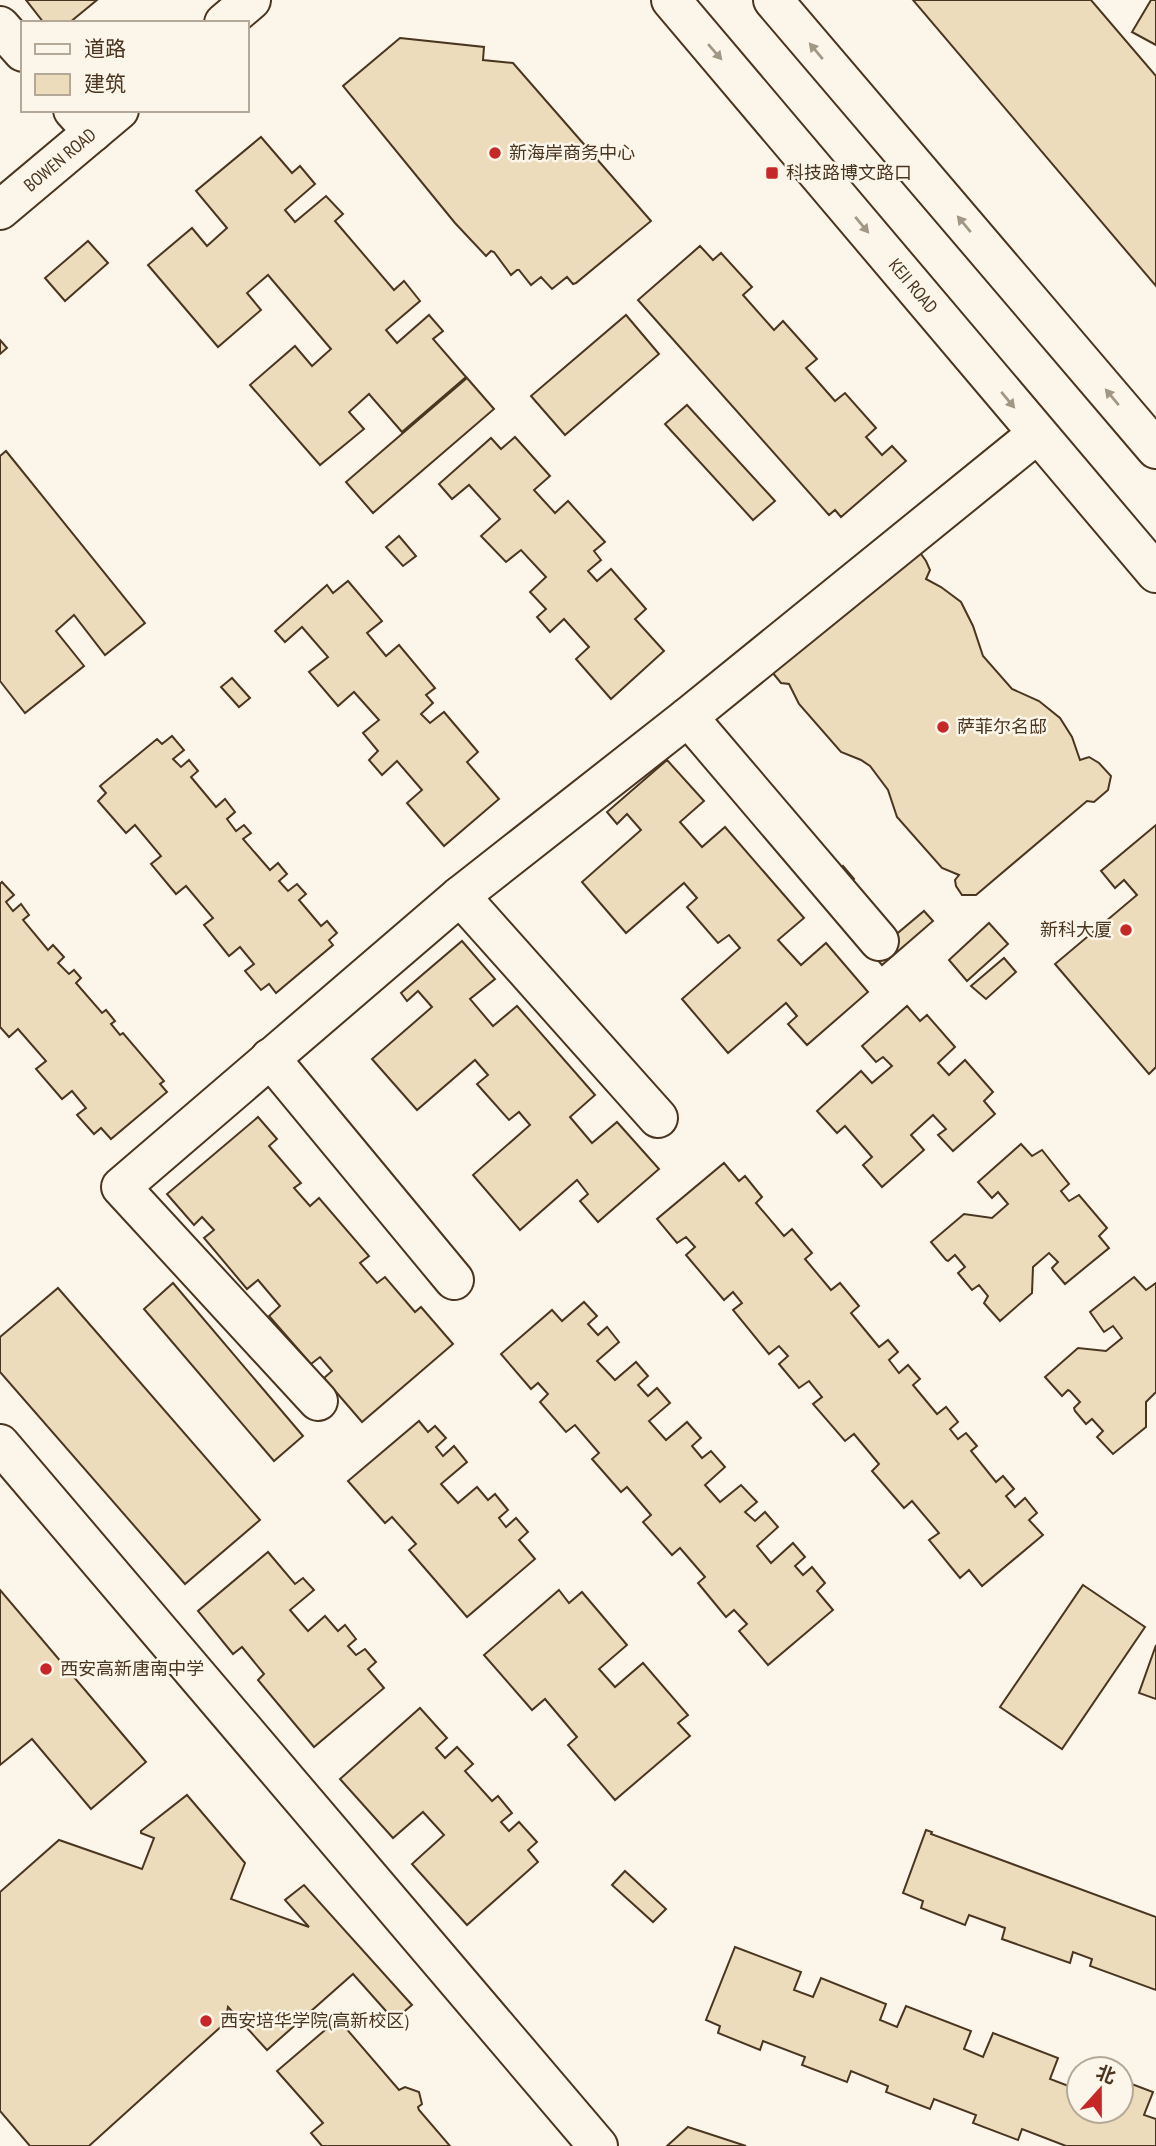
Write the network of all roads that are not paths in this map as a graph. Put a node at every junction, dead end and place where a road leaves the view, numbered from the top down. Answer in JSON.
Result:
{"nodes":[{"id":1,"x":251,"y":0,"type":"edge"},
{"id":2,"x":671,"y":0,"type":"edge"},
{"id":3,"x":773,"y":0,"type":"edge"},
{"id":4,"x":226,"y":21,"type":"edge"},
{"id":5,"x":0,"y":26,"type":"edge"},
{"id":6,"x":21,"y":50,"type":"edge"},
{"id":7,"x":95,"y":118,"type":"edge"},
{"id":8,"x":0,"y":210,"type":"edge"},
{"id":9,"x":1037,"y":434,"type":"junction"},
{"id":10,"x":1156,"y":449,"type":"edge"},
{"id":11,"x":1156,"y":573,"type":"edge"},
{"id":12,"x":688,"y":717,"type":"junction"},
{"id":13,"x":460,"y":896,"type":"junction"},
{"id":14,"x":879,"y":941,"type":"dead end"},
{"id":15,"x":270,"y":1058,"type":"junction"},
{"id":16,"x":658,"y":1118,"type":"dead end"},
{"id":17,"x":454,"y":1280,"type":"dead end"},
{"id":18,"x":318,"y":1401,"type":"dead end"},
{"id":19,"x":0,"y":1444,"type":"edge"},
{"id":20,"x":597,"y":2146,"type":"edge"}],
"edges":[{"from":1,"to":4,"type":"street"},
{"from":2,"to":9,"type":"street","name":"KEJI ROAD","one_way":true},
{"from":10,"to":3,"type":"street","one_way":true},
{"from":5,"to":6,"type":"street"},
{"from":7,"to":8,"type":"street","name":"BOWEN ROAD"},
{"from":9,"to":11,"type":"street","name":"KEJI ROAD"},
{"from":9,"to":12,"type":"street"},
{"from":12,"to":13,"type":"street"},
{"from":12,"to":14,"type":"street"},
{"from":13,"to":15,"type":"street"},
{"from":13,"to":16,"type":"street"},
{"from":15,"to":17,"type":"street"},
{"from":15,"to":18,"type":"street"},
{"from":19,"to":20,"type":"street"}]}
